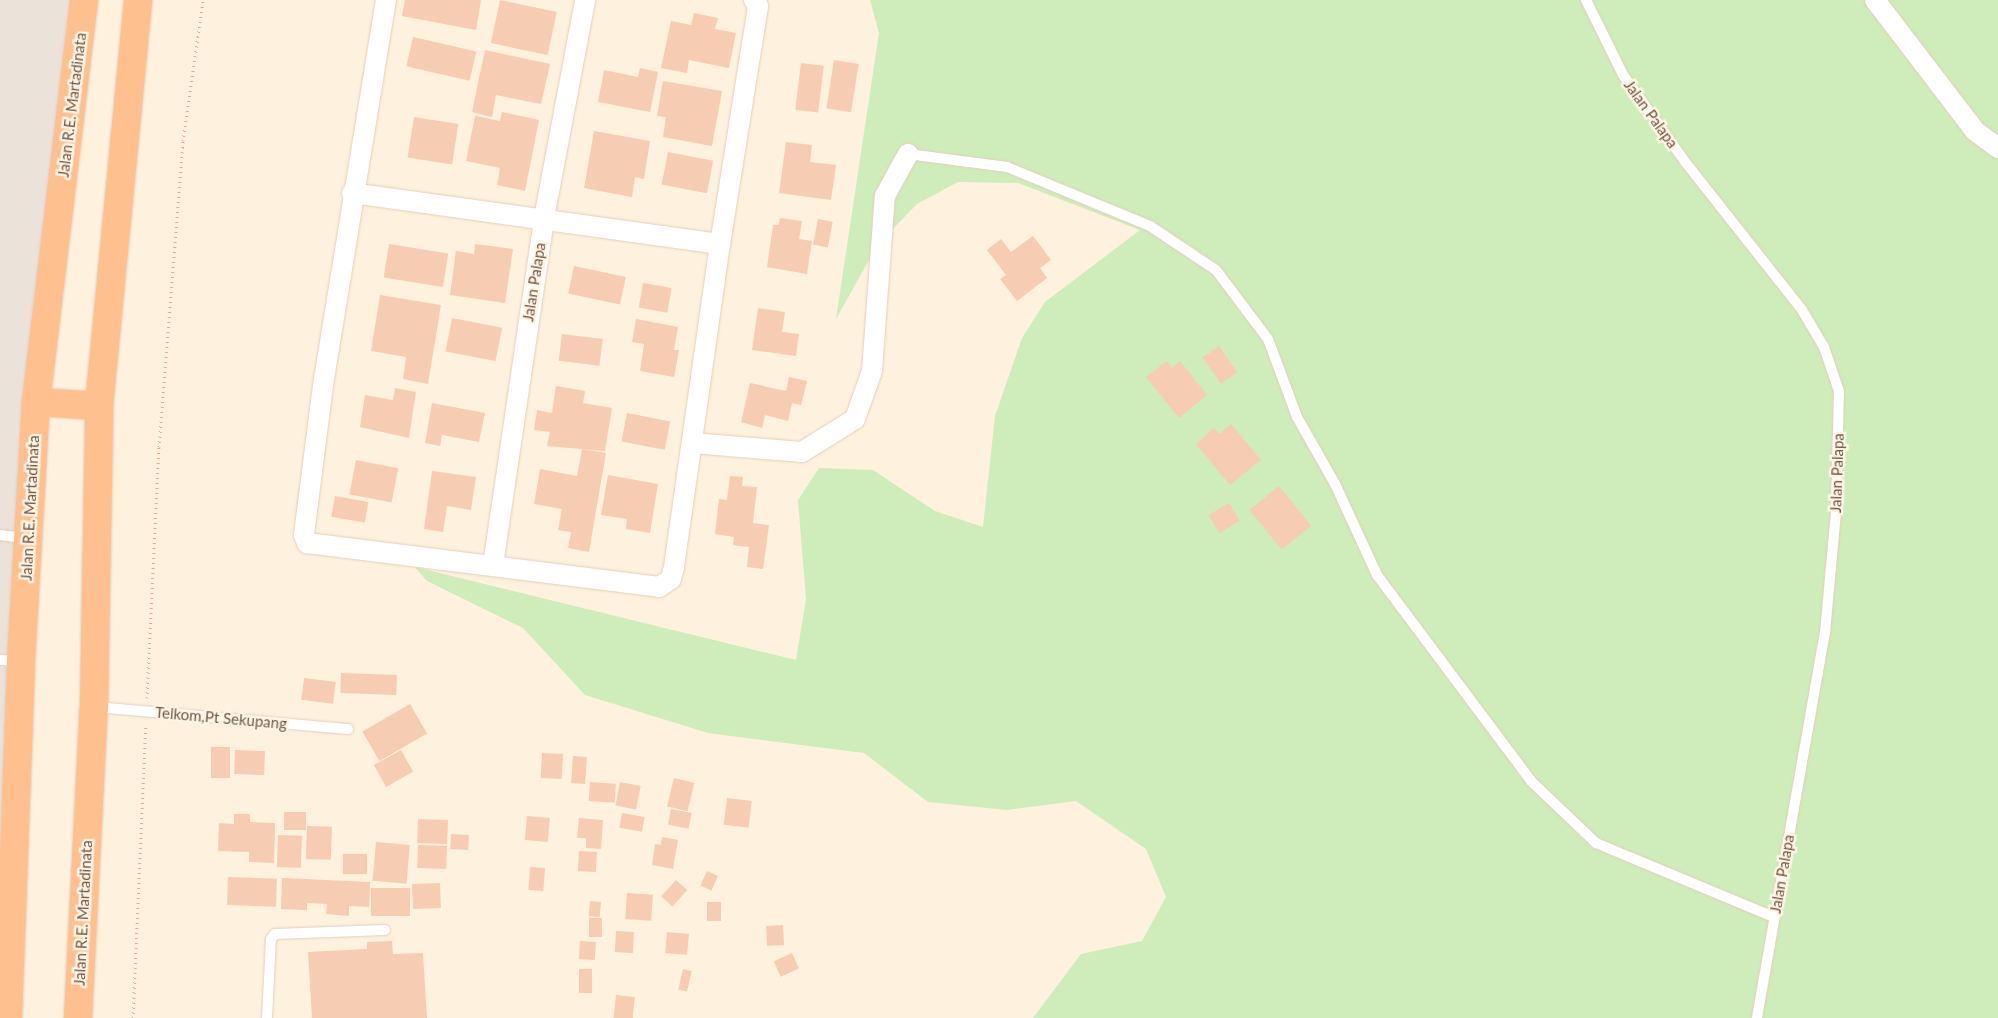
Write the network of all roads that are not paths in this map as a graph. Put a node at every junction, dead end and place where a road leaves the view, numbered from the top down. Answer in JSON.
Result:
{"nodes":[{"id":1,"x":84,"y":0,"type":"edge"},
{"id":2,"x":138,"y":0,"type":"edge"},
{"id":3,"x":386,"y":0,"type":"edge"},
{"id":4,"x":585,"y":0,"type":"edge"},
{"id":5,"x":754,"y":0,"type":"edge"},
{"id":6,"x":1586,"y":0,"type":"edge"},
{"id":7,"x":1875,"y":0,"type":"edge"},
{"id":8,"x":1998,"y":148,"type":"edge"},
{"id":9,"x":908,"y":154,"type":"joint"},
{"id":10,"x":352,"y":193,"type":"junction"},
{"id":11,"x":544,"y":218,"type":"junction"},
{"id":12,"x":720,"y":244,"type":"junction"},
{"id":13,"x":36,"y":402,"type":"junction"},
{"id":14,"x":99,"y":406,"type":"junction"},
{"id":15,"x":692,"y":443,"type":"junction"},
{"id":16,"x":0,"y":536,"type":"edge"},
{"id":17,"x":27,"y":538,"type":"junction"},
{"id":18,"x":493,"y":565,"type":"junction"},
{"id":19,"x":11,"y":660,"type":"edge"},
{"id":20,"x":94,"y":707,"type":"junction"},
{"id":21,"x":348,"y":729,"type":"dead end"},
{"id":22,"x":1774,"y":916,"type":"junction"},
{"id":23,"x":385,"y":930,"type":"dead end"},
{"id":24,"x":8,"y":1018,"type":"edge"},
{"id":25,"x":78,"y":1018,"type":"edge"},
{"id":26,"x":267,"y":1018,"type":"edge"},
{"id":27,"x":1757,"y":1018,"type":"edge"}],
"edges":[{"from":1,"to":13,"type":"highway","name":"Jalan R.E. Martadinata"},
{"from":2,"to":14,"type":"highway","name":"Jalan R.E. Martadinata"},
{"from":3,"to":10,"type":"street"},
{"from":4,"to":11,"type":"street","name":"Jalan Palapa"},
{"from":5,"to":12,"type":"street"},
{"from":6,"to":22,"type":"lane","name":"Jalan Palapa"},
{"from":7,"to":8,"type":"street"},
{"from":9,"to":15,"type":"street"},
{"from":9,"to":22,"type":"lane"},
{"from":10,"to":11,"type":"street"},
{"from":10,"to":18,"type":"street"},
{"from":11,"to":12,"type":"street"},
{"from":11,"to":18,"type":"street","name":"Jalan Palapa"},
{"from":12,"to":15,"type":"street"},
{"from":13,"to":14,"type":"highway"},
{"from":13,"to":17,"type":"highway","name":"Jalan R.E. Martadinata"},
{"from":14,"to":20,"type":"highway","name":"Jalan R.E. Martadinata"},
{"from":15,"to":18,"type":"street"},
{"from":16,"to":17,"type":"lane"},
{"from":17,"to":19,"type":"highway","name":"Jalan R.E. Martadinata"},
{"from":19,"to":24,"type":"highway","name":"Jalan R.E. Martadinata"},
{"from":20,"to":21,"type":"lane","name":"Telkom,Pt Sekupang"},
{"from":20,"to":25,"type":"highway","name":"Jalan R.E. Martadinata"},
{"from":22,"to":27,"type":"lane","name":"Jalan Palapa"},
{"from":23,"to":26,"type":"lane"}]}
